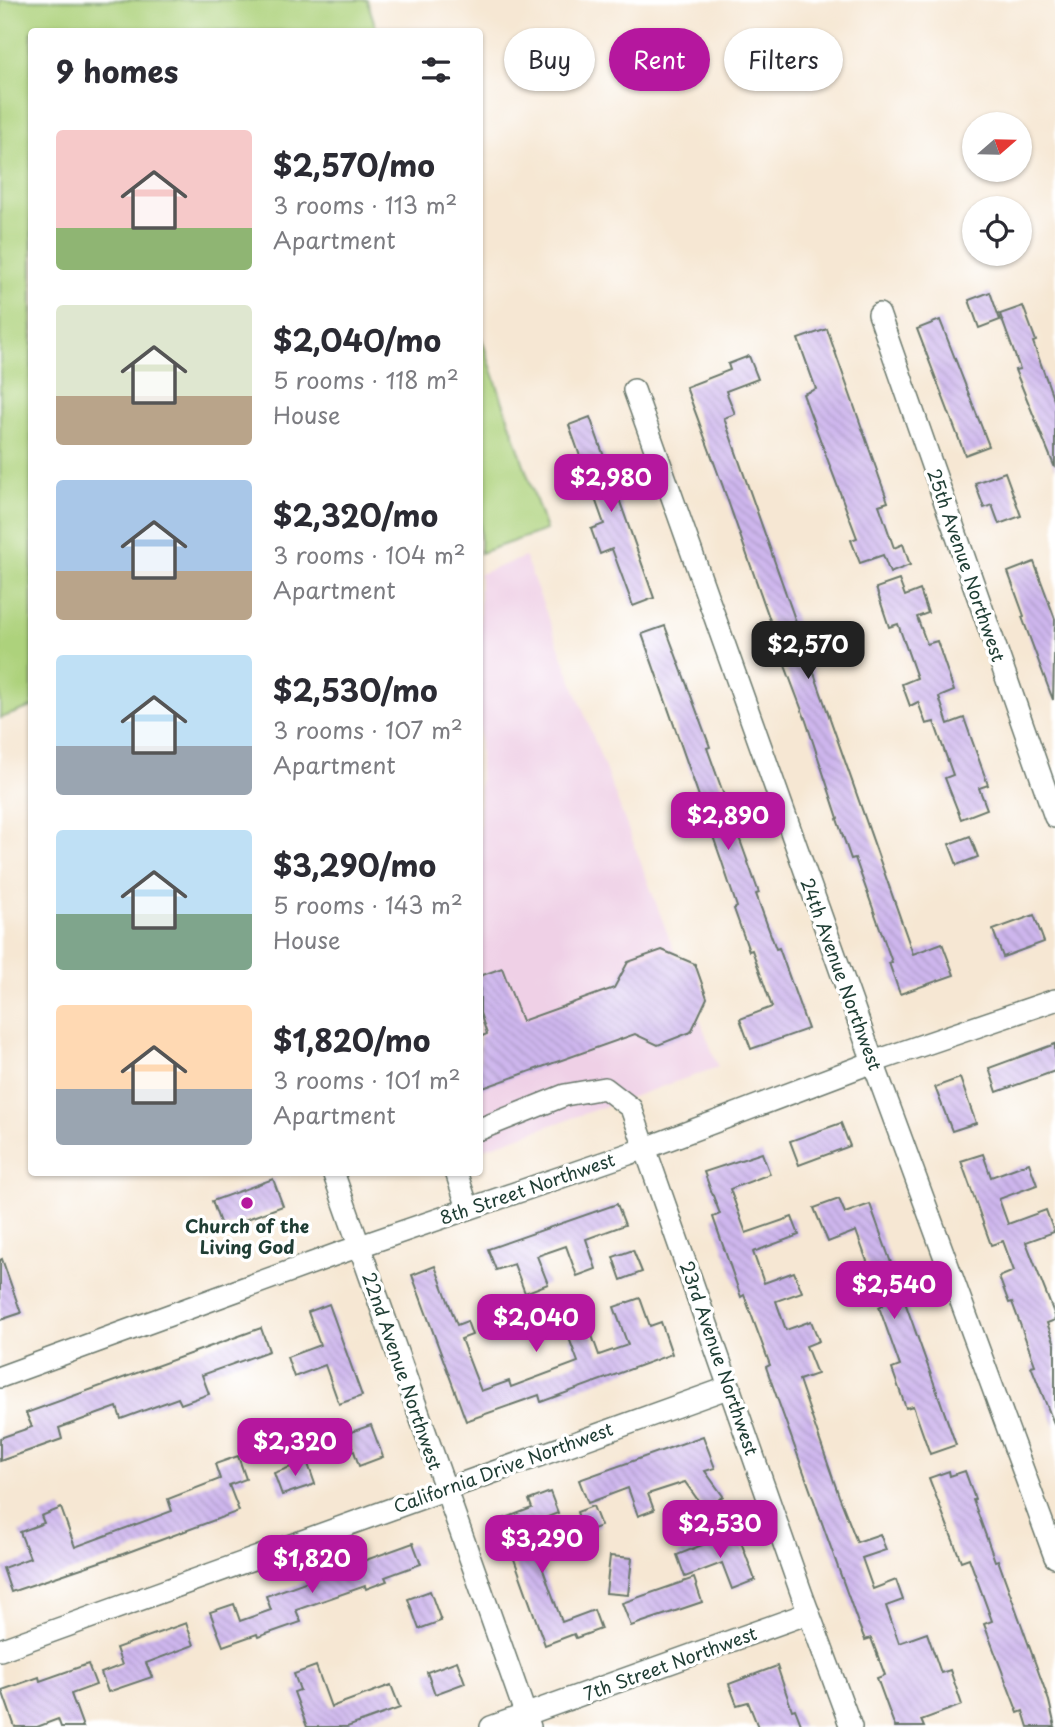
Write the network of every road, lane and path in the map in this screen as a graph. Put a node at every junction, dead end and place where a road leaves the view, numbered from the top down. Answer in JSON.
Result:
{"nodes":[{"id":1,"x":879,"y":314,"type":"dead end"},
{"id":2,"x":634,"y":390,"type":"dead end"},
{"id":3,"x":1046,"y":764,"type":"edge"},
{"id":4,"x":1055,"y":817,"type":"edge"},
{"id":5,"x":1055,"y":1000,"type":"edge"},
{"id":6,"x":873,"y":1062,"type":"junction"},
{"id":7,"x":483,"y":1128,"type":"edge"},
{"id":8,"x":646,"y":1148,"type":"junction"},
{"id":9,"x":334,"y":1176,"type":"edge"},
{"id":10,"x":457,"y":1176,"type":"edge"},
{"id":11,"x":468,"y":1208,"type":"junction"},
{"id":12,"x":359,"y":1247,"type":"junction"},
{"id":13,"x":0,"y":1377,"type":"edge"},
{"id":14,"x":730,"y":1387,"type":"junction"},
{"id":15,"x":444,"y":1488,"type":"junction"},
{"id":16,"x":1055,"y":1557,"type":"edge"},
{"id":17,"x":809,"y":1613,"type":"junction"},
{"id":18,"x":0,"y":1650,"type":"edge"},
{"id":19,"x":528,"y":1721,"type":"edge"},
{"id":20,"x":491,"y":1727,"type":"edge"},
{"id":21,"x":851,"y":1727,"type":"edge"}],
"edges":[{"from":1,"to":3,"type":"street","name":"25th Avenue Northwest"},
{"from":2,"to":6,"type":"street","name":"24th Avenue Northwest"},
{"from":3,"to":4,"type":"street","name":"25th Avenue Northwest"},
{"from":5,"to":6,"type":"street","name":"8th Street Northwest"},
{"from":6,"to":8,"type":"street","name":"8th Street Northwest"},
{"from":6,"to":16,"type":"street","name":"24th Avenue Northwest"},
{"from":7,"to":8,"type":"street","name":"23rd Avenue Northwest"},
{"from":8,"to":11,"type":"street","name":"8th Street Northwest"},
{"from":8,"to":14,"type":"street","name":"23rd Avenue Northwest"},
{"from":9,"to":12,"type":"street","name":"22nd Avenue Northwest"},
{"from":10,"to":11,"type":"street"},
{"from":11,"to":12,"type":"street","name":"8th Street Northwest"},
{"from":12,"to":13,"type":"street","name":"8th Street Northwest"},
{"from":12,"to":15,"type":"street","name":"22nd Avenue Northwest"},
{"from":14,"to":15,"type":"street","name":"California Drive Northwest"},
{"from":14,"to":17,"type":"street","name":"23rd Avenue Northwest"},
{"from":15,"to":18,"type":"street","name":"California Drive Northwest"},
{"from":15,"to":19,"type":"street","name":"22nd Avenue Northwest"},
{"from":17,"to":19,"type":"street","name":"7th Street Northwest"},
{"from":17,"to":21,"type":"street","name":"23rd Avenue Northwest"},
{"from":19,"to":20,"type":"street","name":"7th Street Northwest"}]}
